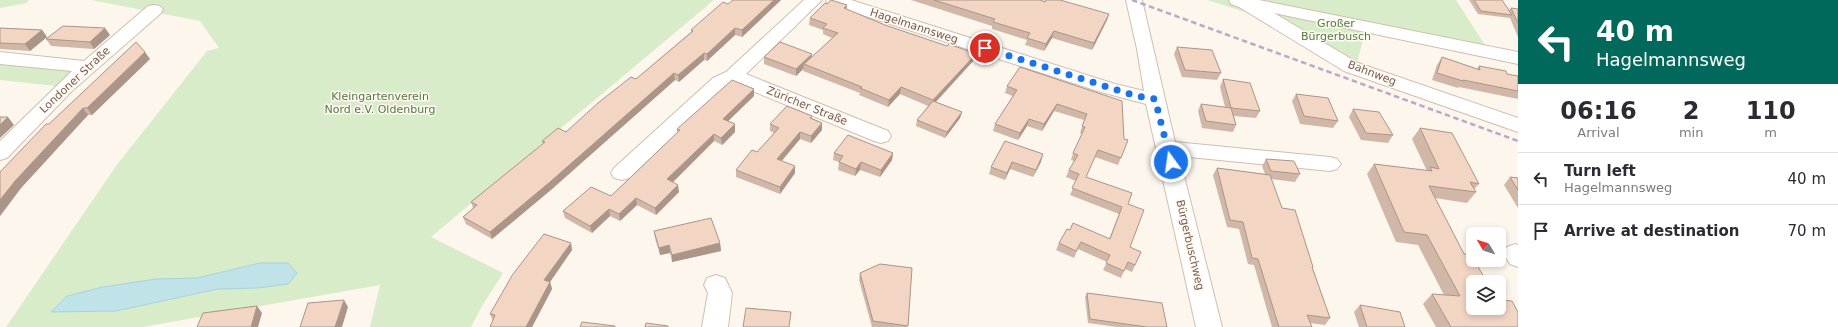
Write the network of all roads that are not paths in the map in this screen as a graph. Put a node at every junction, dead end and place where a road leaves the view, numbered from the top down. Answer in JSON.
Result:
{"nodes":[{"id":1,"x":814,"y":0,"type":"edge"},
{"id":2,"x":834,"y":0,"type":"edge"},
{"id":3,"x":1134,"y":0,"type":"edge"},
{"id":4,"x":1241,"y":1,"type":"edge"},
{"id":5,"x":154,"y":10,"type":"dead end"},
{"id":6,"x":0,"y":58,"type":"edge"},
{"id":7,"x":1518,"y":58,"type":"edge"},
{"id":8,"x":88,"y":67,"type":"junction"},
{"id":9,"x":733,"y":76,"type":"junction"},
{"id":10,"x":1155,"y":99,"type":"junction"},
{"id":11,"x":1518,"y":125,"type":"edge"},
{"id":12,"x":881,"y":136,"type":"dead end"},
{"id":13,"x":1167,"y":148,"type":"junction"},
{"id":14,"x":1,"y":150,"type":"edge"},
{"id":15,"x":1330,"y":164,"type":"dead end"},
{"id":16,"x":622,"y":173,"type":"dead end"},
{"id":17,"x":716,"y":285,"type":"dead end"},
{"id":18,"x":715,"y":327,"type":"edge"},
{"id":19,"x":1209,"y":327,"type":"edge"}],
"edges":[{"from":1,"to":9,"type":"street"},
{"from":2,"to":10,"type":"street","name":"Hagelmannsweg"},
{"from":3,"to":10,"type":"street","name":"Bürgerbuschweg"},
{"from":4,"to":7,"type":"street"},
{"from":4,"to":11,"type":"street","name":"Bahnweg"},
{"from":5,"to":8,"type":"street","name":"Londoner Straße"},
{"from":6,"to":8,"type":"street"},
{"from":8,"to":14,"type":"street","name":"Londoner Straße"},
{"from":9,"to":12,"type":"street","name":"Züricher Straße"},
{"from":9,"to":16,"type":"street"},
{"from":10,"to":13,"type":"street","name":"Bürgerbuschweg"},
{"from":13,"to":15,"type":"street"},
{"from":13,"to":19,"type":"street","name":"Bürgerbuschweg"},
{"from":17,"to":18,"type":"street"}]}
